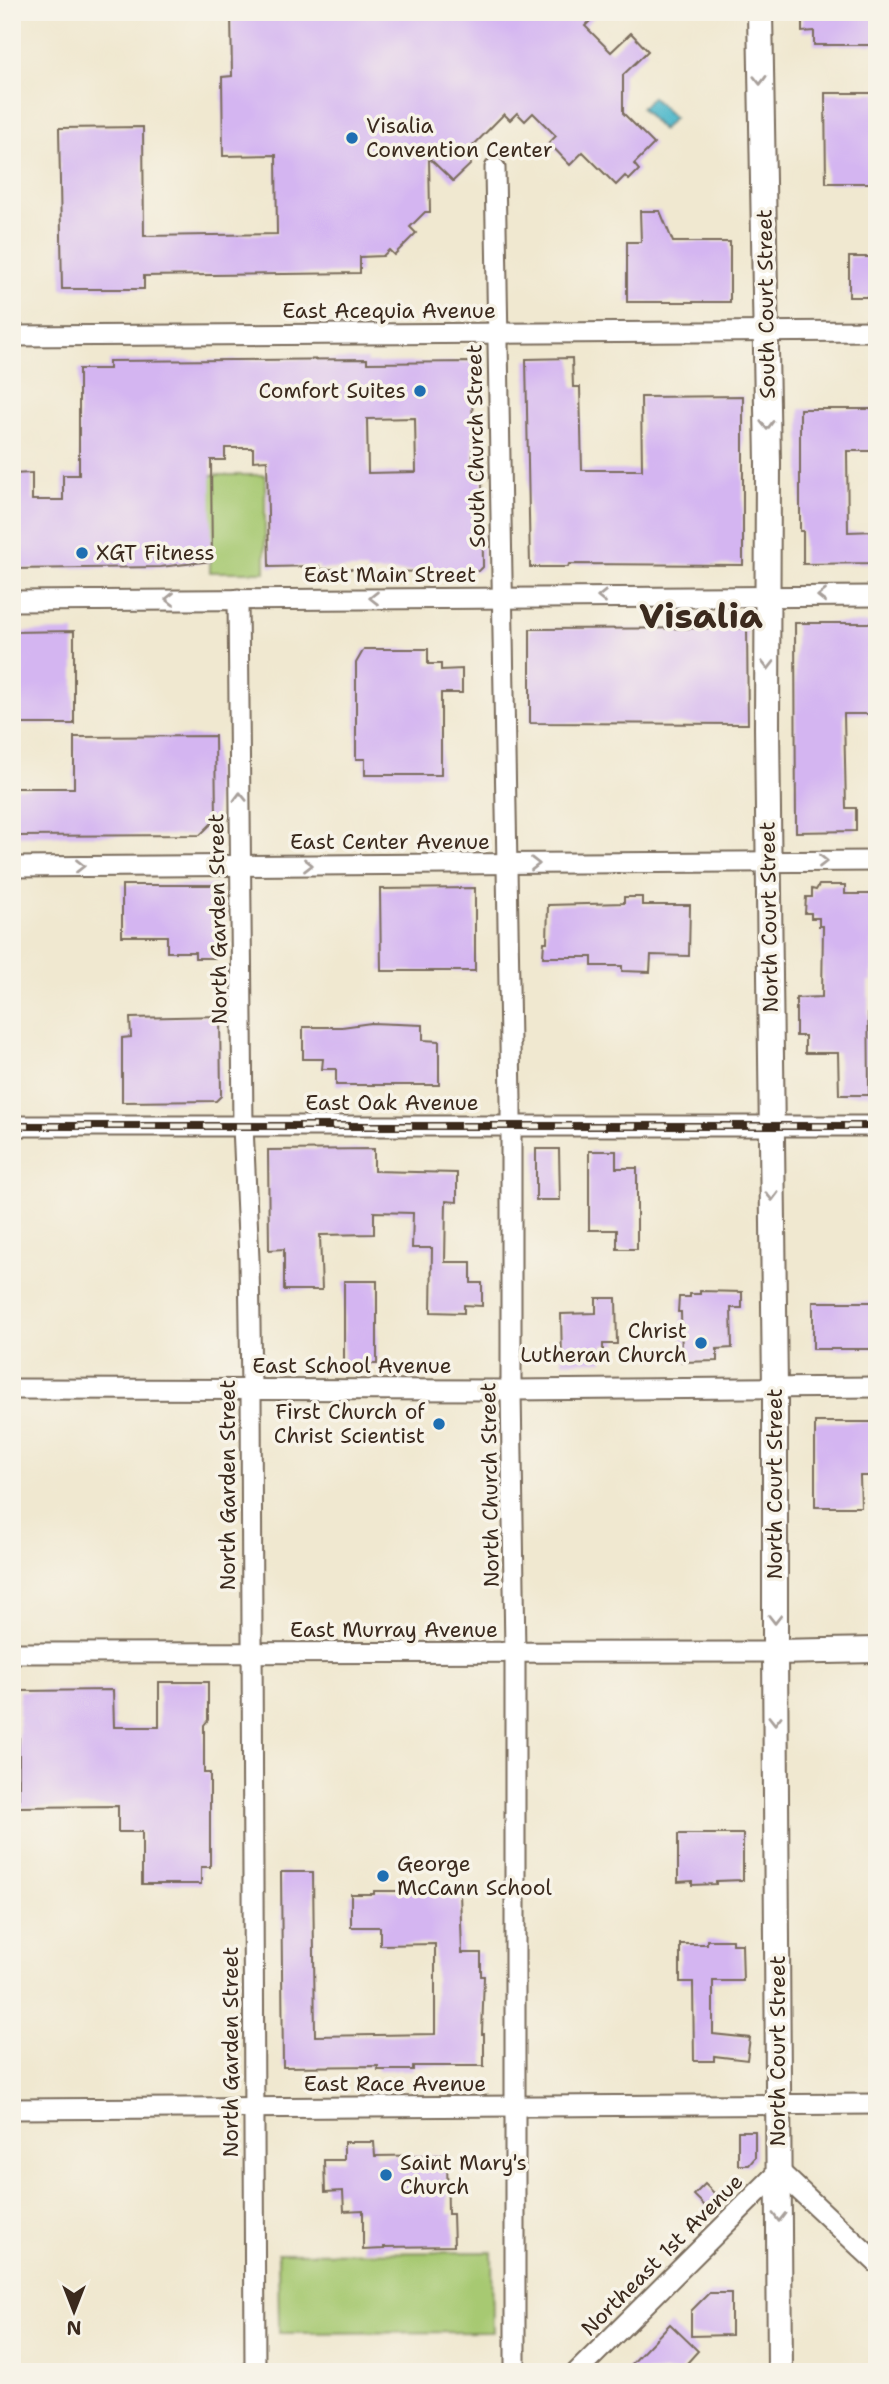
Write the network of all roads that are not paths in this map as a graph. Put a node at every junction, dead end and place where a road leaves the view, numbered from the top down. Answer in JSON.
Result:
{"nodes":[{"id":1,"x":760,"y":12,"type":"edge"},
{"id":2,"x":495,"y":168,"type":"dead end"},
{"id":3,"x":877,"y":331,"type":"edge"},
{"id":4,"x":766,"y":332,"type":"junction"},
{"id":5,"x":498,"y":333,"type":"junction"},
{"id":6,"x":12,"y":336,"type":"edge"},
{"id":7,"x":877,"y":596,"type":"edge"},
{"id":8,"x":768,"y":597,"type":"junction"},
{"id":9,"x":501,"y":598,"type":"junction"},
{"id":10,"x":238,"y":599,"type":"junction"},
{"id":11,"x":12,"y":601,"type":"edge"},
{"id":12,"x":768,"y":861,"type":"junction"},
{"id":13,"x":877,"y":861,"type":"edge"},
{"id":14,"x":506,"y":864,"type":"junction"},
{"id":15,"x":240,"y":865,"type":"junction"},
{"id":16,"x":12,"y":867,"type":"edge"},
{"id":17,"x":12,"y":1126,"type":"edge"},
{"id":18,"x":243,"y":1126,"type":"junction"},
{"id":19,"x":877,"y":1126,"type":"edge"},
{"id":20,"x":511,"y":1127,"type":"junction"},
{"id":21,"x":771,"y":1128,"type":"junction"},
{"id":22,"x":877,"y":1387,"type":"edge"},
{"id":23,"x":251,"y":1388,"type":"junction"},
{"id":24,"x":775,"y":1388,"type":"junction"},
{"id":25,"x":12,"y":1389,"type":"edge"},
{"id":26,"x":511,"y":1390,"type":"junction"},
{"id":27,"x":877,"y":1650,"type":"edge"},
{"id":28,"x":251,"y":1652,"type":"junction"},
{"id":29,"x":515,"y":1652,"type":"junction"},
{"id":30,"x":775,"y":1652,"type":"junction"},
{"id":31,"x":12,"y":1653,"type":"edge"},
{"id":32,"x":877,"y":2104,"type":"edge"},
{"id":33,"x":778,"y":2105,"type":"junction"},
{"id":34,"x":515,"y":2107,"type":"junction"},
{"id":35,"x":254,"y":2108,"type":"junction"},
{"id":36,"x":12,"y":2109,"type":"edge"},
{"id":37,"x":779,"y":2171,"type":"junction"},
{"id":38,"x":877,"y":2263,"type":"edge"},
{"id":39,"x":256,"y":2372,"type":"edge"},
{"id":40,"x":515,"y":2372,"type":"edge"},
{"id":41,"x":577,"y":2372,"type":"edge"},
{"id":42,"x":780,"y":2372,"type":"edge"}],
"edges":[{"from":1,"to":4,"type":"main road","name":"South Court Street","one_way":true},
{"from":2,"to":5,"type":"street","name":"South Church Street"},
{"from":3,"to":4,"type":"street","name":"East Acequia Avenue"},
{"from":4,"to":5,"type":"street","name":"East Acequia Avenue"},
{"from":4,"to":8,"type":"main road","name":"South Court Street","one_way":true},
{"from":5,"to":6,"type":"street","name":"East Acequia Avenue"},
{"from":5,"to":9,"type":"street","name":"South Church Street"},
{"from":7,"to":8,"type":"street","name":"East Main Street","one_way":true},
{"from":8,"to":9,"type":"street","name":"East Main Street","one_way":true},
{"from":8,"to":12,"type":"main road","name":"North Court Street","one_way":true},
{"from":9,"to":10,"type":"street","name":"East Main Street","one_way":true},
{"from":9,"to":14,"type":"street","name":"North Church Street"},
{"from":10,"to":11,"type":"street","name":"East Main Street","one_way":true},
{"from":15,"to":10,"type":"street","name":"North Garden Street","one_way":true},
{"from":12,"to":13,"type":"street","name":"East Center Avenue","one_way":true},
{"from":14,"to":12,"type":"street","name":"East Center Avenue","one_way":true},
{"from":12,"to":21,"type":"main road","name":"North Court Street"},
{"from":15,"to":14,"type":"street","name":"East Center Avenue","one_way":true},
{"from":14,"to":20,"type":"street","name":"North Church Street"},
{"from":16,"to":15,"type":"street","name":"East Center Avenue","one_way":true},
{"from":15,"to":18,"type":"street","name":"North Garden Street"},
{"from":17,"to":18,"type":"street","name":"East Oak Avenue"},
{"from":18,"to":20,"type":"street","name":"East Oak Avenue"},
{"from":18,"to":23,"type":"street","name":"North Garden Street"},
{"from":19,"to":21,"type":"street","name":"East Oak Avenue"},
{"from":20,"to":21,"type":"street","name":"East Oak Avenue"},
{"from":20,"to":26,"type":"street","name":"North Church Street"},
{"from":21,"to":24,"type":"main road","name":"North Court Street","one_way":true},
{"from":22,"to":24,"type":"street","name":"East School Avenue"},
{"from":23,"to":25,"type":"street","name":"East School Avenue"},
{"from":23,"to":26,"type":"street","name":"East School Avenue"},
{"from":23,"to":28,"type":"street","name":"North Garden Street"},
{"from":24,"to":26,"type":"street","name":"East School Avenue"},
{"from":24,"to":30,"type":"main road","name":"North Court Street","one_way":true},
{"from":26,"to":29,"type":"street","name":"North Church Street"},
{"from":27,"to":30,"type":"main road"},
{"from":28,"to":29,"type":"street","name":"East Murray Avenue"},
{"from":28,"to":31,"type":"street","name":"East Murray Avenue"},
{"from":28,"to":35,"type":"street","name":"North Garden Street"},
{"from":29,"to":30,"type":"street","name":"East Murray Avenue"},
{"from":29,"to":34,"type":"street","name":"North Church Street"},
{"from":30,"to":33,"type":"main road","name":"North Court Street","one_way":true},
{"from":32,"to":33,"type":"street","name":"East Race Avenue"},
{"from":33,"to":34,"type":"street","name":"East Race Avenue"},
{"from":33,"to":37,"type":"main road","name":"North Court Street"},
{"from":34,"to":35,"type":"street","name":"East Race Avenue"},
{"from":34,"to":40,"type":"street","name":"North Church Street"},
{"from":35,"to":36,"type":"street","name":"East Race Avenue"},
{"from":35,"to":39,"type":"street","name":"North Garden Street"},
{"from":37,"to":38,"type":"street"},
{"from":37,"to":41,"type":"street","name":"Northeast 1st Avenue"},
{"from":37,"to":42,"type":"main road","name":"North Court Street","one_way":true}]}
